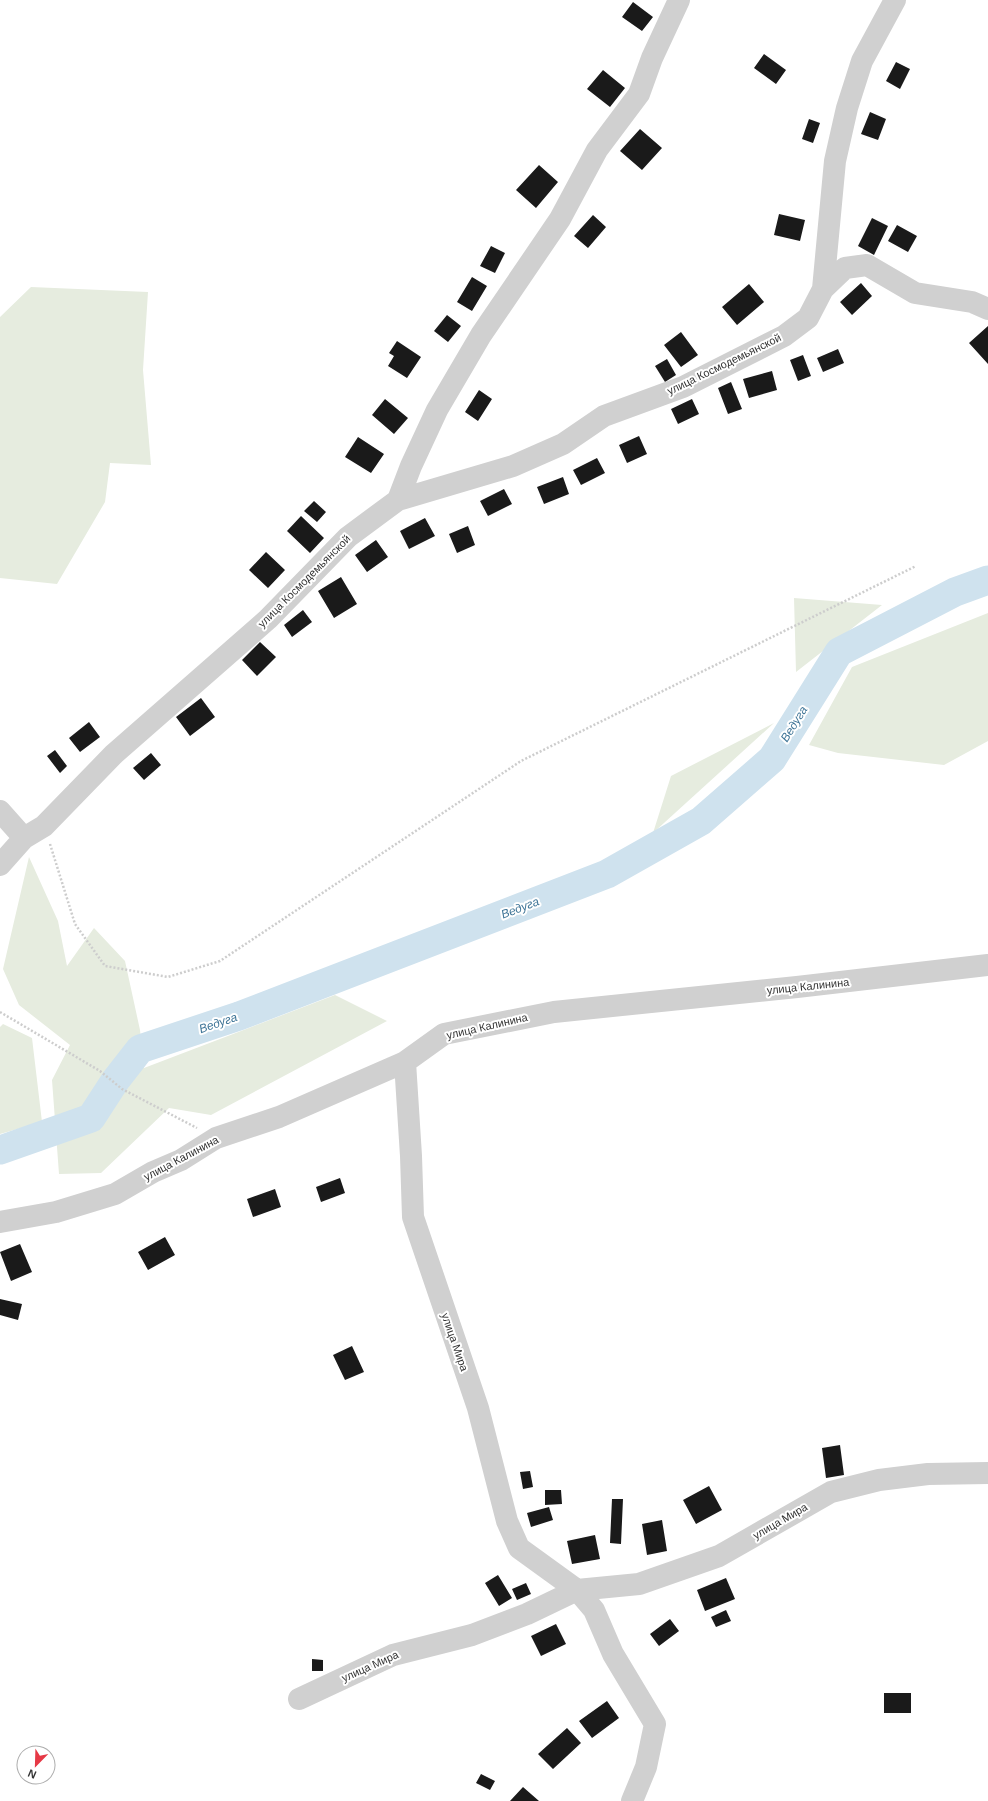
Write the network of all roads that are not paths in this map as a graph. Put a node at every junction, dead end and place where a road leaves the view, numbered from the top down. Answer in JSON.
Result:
{"nodes":[{"id":1,"x":679,"y":0,"type":"edge"},
{"id":2,"x":895,"y":0,"type":"edge"},
{"id":3,"x":823,"y":289,"type":"junction"},
{"id":4,"x":988,"y":309,"type":"edge"},
{"id":5,"x":398,"y":500,"type":"junction"},
{"id":6,"x":0,"y":811,"type":"edge"},
{"id":7,"x":24,"y":838,"type":"junction"},
{"id":8,"x":0,"y":865,"type":"edge"},
{"id":9,"x":988,"y":965,"type":"edge"},
{"id":10,"x":405,"y":1062,"type":"junction"},
{"id":11,"x":0,"y":1222,"type":"edge"},
{"id":12,"x":988,"y":1473,"type":"edge"},
{"id":13,"x":577,"y":1590,"type":"junction"},
{"id":14,"x":299,"y":1699,"type":"dead end"},
{"id":15,"x":632,"y":1801,"type":"edge"}],
"edges":[{"from":1,"to":5,"type":"street"},
{"from":2,"to":3,"type":"street"},
{"from":3,"to":4,"type":"street"},
{"from":3,"to":5,"type":"street","name":"улица Космодемьянской"},
{"from":5,"to":7,"type":"street","name":"улица Космодемьянской"},
{"from":6,"to":7,"type":"street"},
{"from":7,"to":8,"type":"street","name":"улица Космодемьянской"},
{"from":9,"to":10,"type":"street","name":"улица Калинина"},
{"from":10,"to":11,"type":"street","name":"улица Калинина"},
{"from":10,"to":13,"type":"street","name":"улица Мира"},
{"from":12,"to":13,"type":"street","name":"улица Мира"},
{"from":13,"to":14,"type":"street","name":"улица Мира"},
{"from":13,"to":15,"type":"street","name":"улица Мира"}]}
